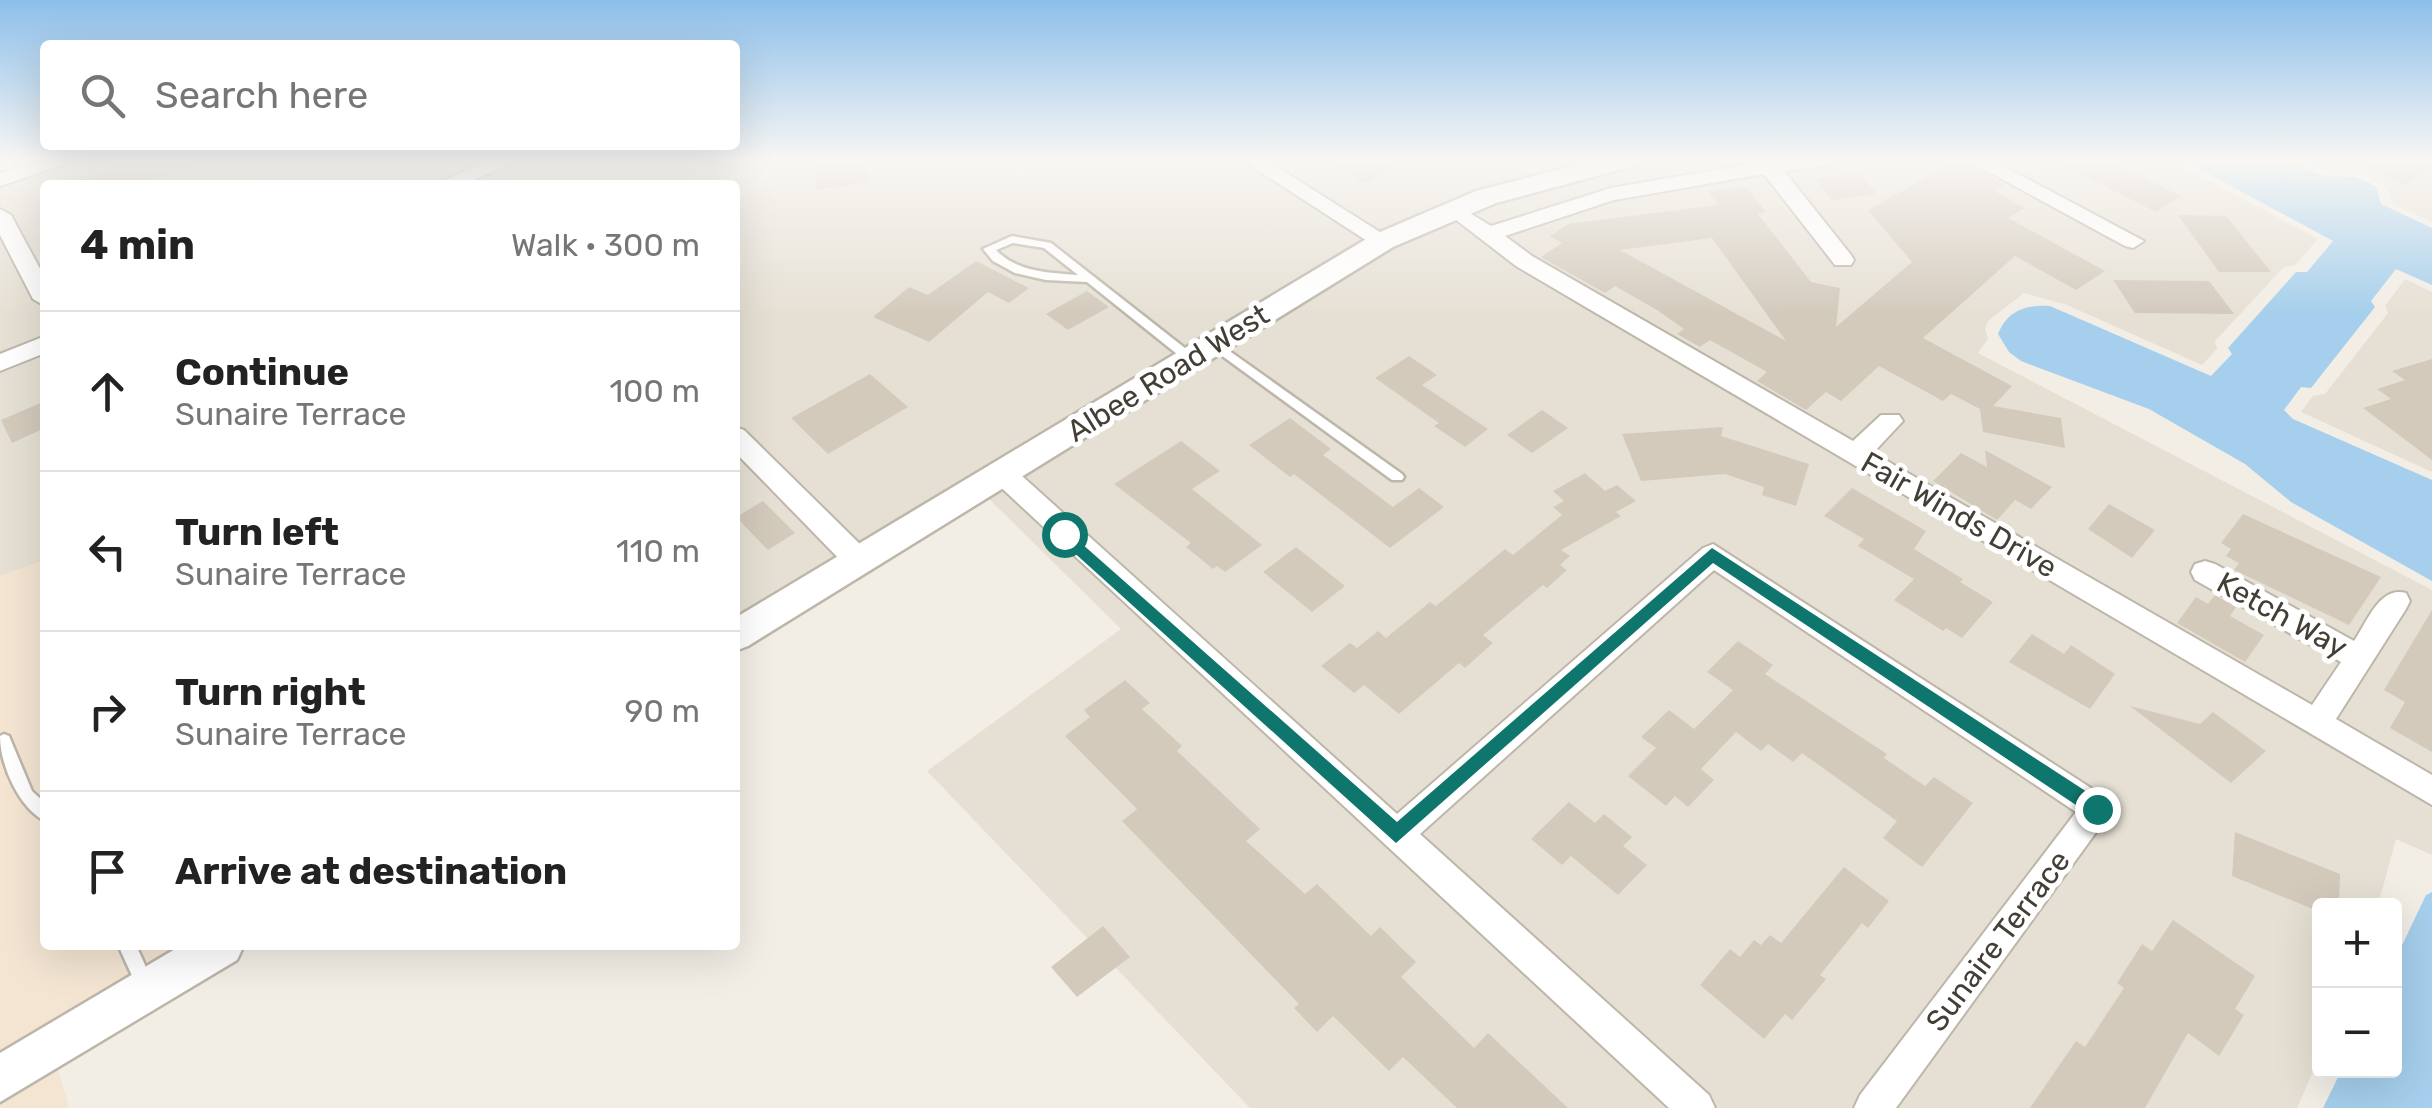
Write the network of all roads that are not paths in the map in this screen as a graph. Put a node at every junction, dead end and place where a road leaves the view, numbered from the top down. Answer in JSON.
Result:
{"nodes":[{"id":1,"x":1336,"y":212,"type":"edge"},
{"id":2,"x":1449,"y":212,"type":"edge"},
{"id":3,"x":1455,"y":212,"type":"edge"},
{"id":4,"x":1544,"y":212,"type":"edge"},
{"id":5,"x":1805,"y":212,"type":"edge"},
{"id":6,"x":2077,"y":212,"type":"edge"},
{"id":7,"x":0,"y":215,"type":"edge"},
{"id":8,"x":1488,"y":235,"type":"junction"},
{"id":9,"x":1383,"y":241,"type":"junction"},
{"id":10,"x":2133,"y":241,"type":"dead end"},
{"id":11,"x":1843,"y":260,"type":"dead end"},
{"id":12,"x":1086,"y":279,"type":"junction"},
{"id":13,"x":40,"y":290,"type":"edge"},
{"id":14,"x":40,"y":346,"type":"edge"},
{"id":15,"x":1203,"y":352,"type":"junction"},
{"id":16,"x":0,"y":362,"type":"edge"},
{"id":17,"x":1890,"y":421,"type":"dead end"},
{"id":18,"x":740,"y":441,"type":"edge"},
{"id":19,"x":1855,"y":455,"type":"junction"},
{"id":20,"x":1003,"y":474,"type":"junction"},
{"id":21,"x":1397,"y":477,"type":"dead end"},
{"id":22,"x":859,"y":561,"type":"junction"},
{"id":23,"x":2204,"y":572,"type":"dead end"},
{"id":24,"x":2396,"y":602,"type":"dead end"},
{"id":25,"x":740,"y":633,"type":"edge"},
{"id":26,"x":2360,"y":658,"type":"junction"},
{"id":27,"x":2317,"y":723,"type":"junction"},
{"id":28,"x":4,"y":741,"type":"dead end"},
{"id":29,"x":2432,"y":791,"type":"edge"},
{"id":30,"x":40,"y":809,"type":"edge"},
{"id":31,"x":1396,"y":834,"type":"junction"},
{"id":32,"x":129,"y":950,"type":"edge"},
{"id":33,"x":214,"y":950,"type":"edge"},
{"id":34,"x":147,"y":990,"type":"junction"},
{"id":35,"x":0,"y":1079,"type":"edge"},
{"id":36,"x":1696,"y":1108,"type":"edge"},
{"id":37,"x":1872,"y":1108,"type":"edge"}],
"edges":[{"from":1,"to":9,"type":"street"},
{"from":2,"to":9,"type":"street","name":"Albee Road West"},
{"from":3,"to":8,"type":"street","name":"Fair Winds Drive"},
{"from":4,"to":8,"type":"street"},
{"from":5,"to":11,"type":"street"},
{"from":6,"to":10,"type":"street"},
{"from":7,"to":13,"type":"street"},
{"from":8,"to":19,"type":"street","name":"Fair Winds Drive"},
{"from":9,"to":15,"type":"street","name":"Albee Road West"},
{"from":12,"to":12,"type":"lane"},
{"from":12,"to":15,"type":"lane"},
{"from":14,"to":16,"type":"street"},
{"from":15,"to":20,"type":"street","name":"Albee Road West"},
{"from":15,"to":21,"type":"lane"},
{"from":17,"to":19,"type":"street"},
{"from":18,"to":22,"type":"street"},
{"from":19,"to":27,"type":"street","name":"Fair Winds Drive"},
{"from":20,"to":22,"type":"street","name":"Albee Road West"},
{"from":20,"to":31,"type":"street"},
{"from":22,"to":25,"type":"street","name":"Albee Road West"},
{"from":23,"to":26,"type":"street","name":"Ketch Way"},
{"from":24,"to":26,"type":"street","name":"Ketch Way"},
{"from":26,"to":27,"type":"street","name":"Ketch Way"},
{"from":27,"to":29,"type":"street","name":"Fair Winds Drive"},
{"from":28,"to":30,"type":"lane"},
{"from":31,"to":36,"type":"street"},
{"from":31,"to":37,"type":"street","name":"Sunaire Terrace"},
{"from":32,"to":34,"type":"lane"},
{"from":33,"to":34,"type":"street"},
{"from":34,"to":35,"type":"street"}]}
